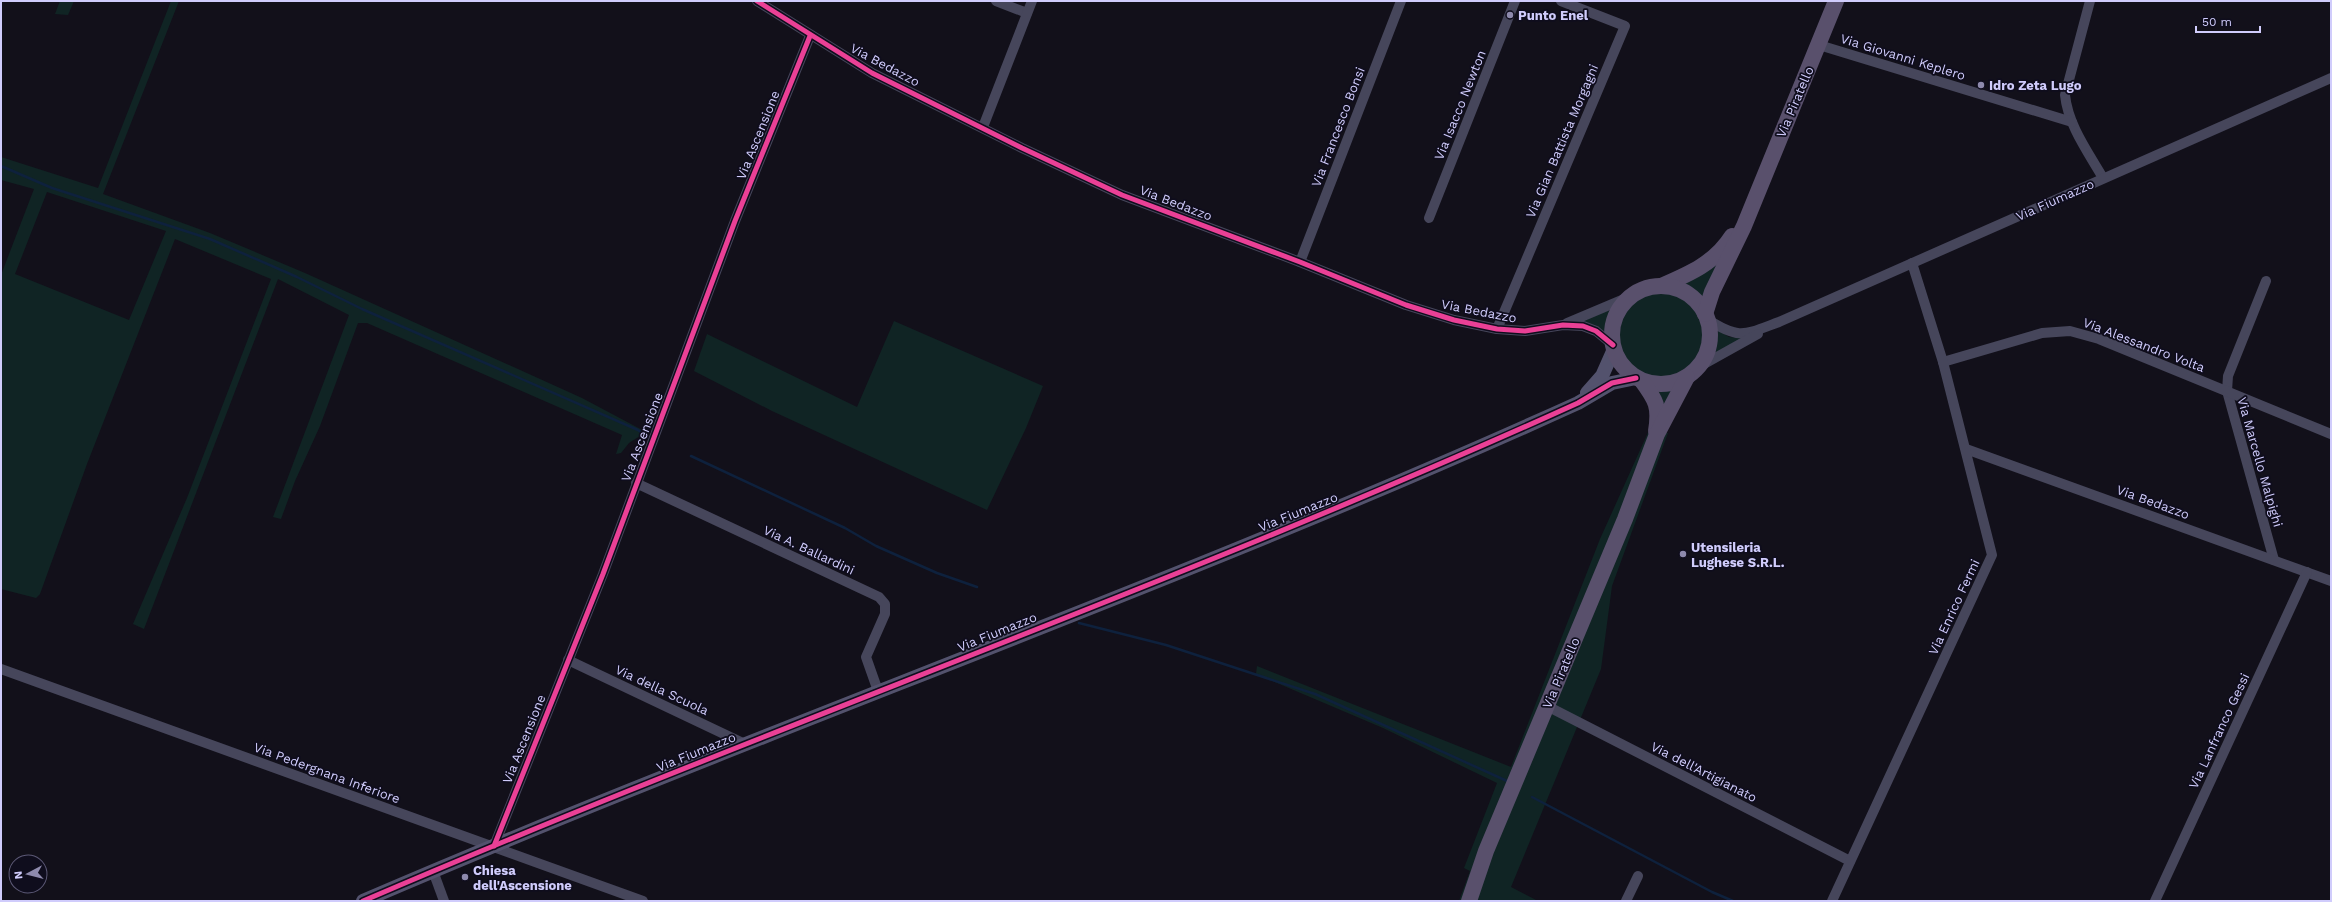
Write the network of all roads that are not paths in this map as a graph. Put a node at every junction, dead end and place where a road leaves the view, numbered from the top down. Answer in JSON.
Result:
{"nodes":[{"id":1,"x":757,"y":1,"type":"edge"},
{"id":2,"x":996,"y":1,"type":"edge"},
{"id":3,"x":1032,"y":1,"type":"edge"},
{"id":4,"x":1401,"y":1,"type":"edge"},
{"id":5,"x":1515,"y":1,"type":"edge"},
{"id":6,"x":1561,"y":1,"type":"edge"},
{"id":7,"x":1836,"y":1,"type":"edge"},
{"id":8,"x":2090,"y":1,"type":"edge"},
{"id":9,"x":1027,"y":13,"type":"junction"},
{"id":10,"x":810,"y":36,"type":"junction"},
{"id":11,"x":1819,"y":45,"type":"junction"},
{"id":12,"x":2331,"y":78,"type":"edge"},
{"id":13,"x":2072,"y":122,"type":"junction"},
{"id":14,"x":983,"y":128,"type":"junction"},
{"id":15,"x":2102,"y":178,"type":"junction"},
{"id":16,"x":1753,"y":202,"type":"junction"},
{"id":17,"x":1429,"y":218,"type":"dead end"},
{"id":18,"x":1300,"y":262,"type":"junction"},
{"id":19,"x":1912,"y":263,"type":"junction"},
{"id":20,"x":2266,"y":281,"type":"dead end"},
{"id":21,"x":1661,"y":286,"type":"junction"},
{"id":22,"x":1631,"y":296,"type":"junction"},
{"id":23,"x":1706,"y":316,"type":"junction"},
{"id":24,"x":1779,"y":322,"type":"junction"},
{"id":25,"x":1563,"y":325,"type":"junction"},
{"id":26,"x":1497,"y":329,"type":"junction"},
{"id":27,"x":1613,"y":347,"type":"junction"},
{"id":28,"x":1943,"y":362,"type":"junction"},
{"id":29,"x":1692,"y":373,"type":"junction"},
{"id":30,"x":1639,"y":379,"type":"junction"},
{"id":31,"x":2226,"y":391,"type":"junction"},
{"id":32,"x":1578,"y":403,"type":"junction"},
{"id":33,"x":2331,"y":434,"type":"edge"},
{"id":34,"x":1653,"y":446,"type":"junction"},
{"id":35,"x":1966,"y":449,"type":"junction"},
{"id":36,"x":636,"y":483,"type":"junction"},
{"id":37,"x":2274,"y":560,"type":"junction"},
{"id":38,"x":2307,"y":572,"type":"junction"},
{"id":39,"x":2331,"y":581,"type":"edge"},
{"id":40,"x":568,"y":660,"type":"junction"},
{"id":41,"x":1,"y":669,"type":"edge"},
{"id":42,"x":878,"y":691,"type":"junction"},
{"id":43,"x":1547,"y":706,"type":"junction"},
{"id":44,"x":745,"y":744,"type":"junction"},
{"id":45,"x":494,"y":846,"type":"junction"},
{"id":46,"x":1850,"y":861,"type":"junction"},
{"id":47,"x":433,"y":871,"type":"junction"},
{"id":48,"x":1638,"y":876,"type":"dead end"},
{"id":49,"x":363,"y":901,"type":"edge"},
{"id":50,"x":444,"y":901,"type":"edge"},
{"id":51,"x":644,"y":901,"type":"edge"},
{"id":52,"x":1469,"y":901,"type":"edge"},
{"id":53,"x":1626,"y":901,"type":"edge"},
{"id":54,"x":1832,"y":901,"type":"edge"},
{"id":55,"x":2155,"y":901,"type":"edge"}],
"edges":[{"from":1,"to":10,"type":"street","name":"Via Bedazzo"},
{"from":2,"to":9,"type":"street"},
{"from":3,"to":9,"type":"street"},
{"from":4,"to":18,"type":"street","name":"Via Francesco Bonsi"},
{"from":5,"to":17,"type":"street","name":"Via Isacco Newton"},
{"from":6,"to":26,"type":"street","name":"Via Gian Battista Morgagni"},
{"from":7,"to":11,"type":"main road","name":"Via Piratello"},
{"from":8,"to":13,"type":"street"},
{"from":9,"to":14,"type":"street"},
{"from":10,"to":14,"type":"street","name":"Via Bedazzo"},
{"from":10,"to":36,"type":"street","name":"Via Ascensione"},
{"from":11,"to":13,"type":"street","name":"Via Giovanni Keplero"},
{"from":11,"to":16,"type":"main road","name":"Via Piratello"},
{"from":12,"to":15,"type":"street","name":"Via Fiumazzo"},
{"from":13,"to":15,"type":"street"},
{"from":14,"to":18,"type":"street","name":"Via Bedazzo"},
{"from":15,"to":19,"type":"street","name":"Via Fiumazzo"},
{"from":16,"to":21,"type":"main road","name":"Via Piratello"},
{"from":16,"to":23,"type":"main road","name":"Via Piratello"},
{"from":18,"to":26,"type":"street","name":"Via Bedazzo"},
{"from":19,"to":24,"type":"street","name":"Via Fiumazzo"},
{"from":19,"to":28,"type":"street","name":"Via Enrico Fermi"},
{"from":20,"to":31,"type":"street","name":"Via Marcello Malpighi"},
{"from":21,"to":22,"type":"main road"},
{"from":21,"to":23,"type":"main road"},
{"from":22,"to":25,"type":"street","name":"Via Bedazzo"},
{"from":22,"to":27,"type":"main road"},
{"from":23,"to":24,"type":"street","name":"Via Fiumazzo"},
{"from":23,"to":29,"type":"main road"},
{"from":24,"to":29,"type":"street","name":"Via Fiumazzo"},
{"from":25,"to":26,"type":"street","name":"Via Bedazzo"},
{"from":25,"to":27,"type":"street","name":"Via Bedazzo"},
{"from":27,"to":30,"type":"main road"},
{"from":27,"to":32,"type":"street","name":"Via Fiumazzo"},
{"from":28,"to":31,"type":"street","name":"Via Alessandro Volta"},
{"from":28,"to":35,"type":"street","name":"Via Enrico Fermi"},
{"from":29,"to":30,"type":"main road"},
{"from":29,"to":34,"type":"main road","name":"Via Piratello"},
{"from":30,"to":32,"type":"street","name":"Via Fiumazzo"},
{"from":30,"to":34,"type":"main road","name":"Via Piratello"},
{"from":31,"to":33,"type":"street","name":"Via Alessandro Volta"},
{"from":31,"to":37,"type":"street","name":"Via Marcello Malpighi"},
{"from":32,"to":42,"type":"street","name":"Via Fiumazzo"},
{"from":34,"to":43,"type":"main road","name":"Via Piratello"},
{"from":35,"to":37,"type":"street","name":"Via Bedazzo"},
{"from":35,"to":46,"type":"street","name":"Via Enrico Fermi"},
{"from":36,"to":40,"type":"street","name":"Via Ascensione"},
{"from":36,"to":42,"type":"street","name":"Via A. Ballardini"},
{"from":37,"to":38,"type":"street","name":"Via Bedazzo"},
{"from":38,"to":39,"type":"street","name":"Via Bedazzo"},
{"from":38,"to":55,"type":"street","name":"Via Lanfranco Gessi"},
{"from":40,"to":44,"type":"street","name":"Via della Scuola"},
{"from":40,"to":45,"type":"street","name":"Via Ascensione"},
{"from":41,"to":45,"type":"street","name":"Via Pedergnana Inferiore"},
{"from":42,"to":44,"type":"street","name":"Via Fiumazzo"},
{"from":43,"to":46,"type":"street","name":"Via dell'Artigianato"},
{"from":43,"to":52,"type":"main road","name":"Via Piratello"},
{"from":44,"to":45,"type":"street","name":"Via Fiumazzo"},
{"from":45,"to":47,"type":"street","name":"Via Fiumazzo"},
{"from":45,"to":51,"type":"street","name":"Via Pedergnana Inferiore"},
{"from":46,"to":54,"type":"street","name":"Via Enrico Fermi"},
{"from":47,"to":49,"type":"street","name":"Via Fiumazzo"},
{"from":47,"to":50,"type":"street"},
{"from":48,"to":53,"type":"street"}]}
